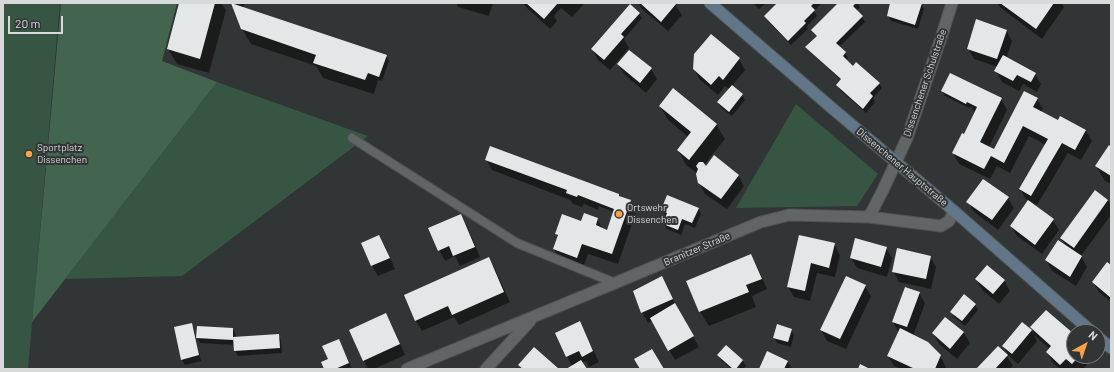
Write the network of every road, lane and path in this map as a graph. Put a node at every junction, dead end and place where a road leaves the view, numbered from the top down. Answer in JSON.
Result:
{"nodes":[{"id":1,"x":710,"y":3,"type":"edge"},
{"id":2,"x":952,"y":3,"type":"edge"},
{"id":3,"x":352,"y":138,"type":"dead end"},
{"id":4,"x":896,"y":162,"type":"junction"},
{"id":5,"x":954,"y":211,"type":"junction"},
{"id":6,"x":869,"y":217,"type":"junction"},
{"id":7,"x":615,"y":283,"type":"junction"},
{"id":8,"x":533,"y":317,"type":"junction"},
{"id":9,"x":1083,"y":324,"type":"edge"},
{"id":10,"x":408,"y":369,"type":"edge"},
{"id":11,"x":486,"y":369,"type":"edge"}],
"edges":[{"from":1,"to":4,"type":"main road","name":"Dissenchener Hauptstraße"},
{"from":2,"to":4,"type":"street","name":"Dissenchener Schulstraße"},
{"from":3,"to":7,"type":"lane"},
{"from":4,"to":5,"type":"main road","name":"Dissenchener Hauptstraße"},
{"from":4,"to":6,"type":"street"},
{"from":5,"to":6,"type":"street","name":"Branitzer Straße"},
{"from":5,"to":9,"type":"main road","name":"Dissenchener Hauptstraße"},
{"from":6,"to":7,"type":"street","name":"Branitzer Straße"},
{"from":7,"to":8,"type":"street","name":"Branitzer Straße"},
{"from":8,"to":10,"type":"street","name":"Branitzer Straße"},
{"from":8,"to":11,"type":"street","name":"Branitzer Straße"}]}
